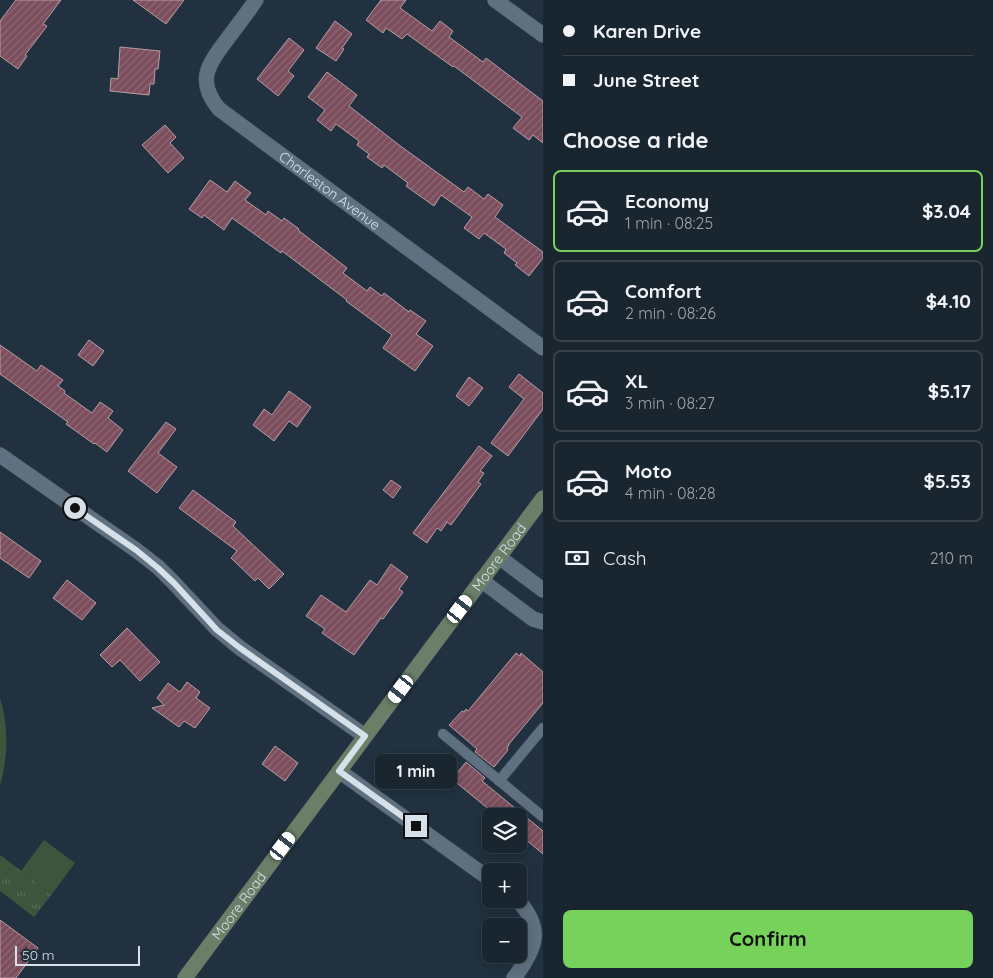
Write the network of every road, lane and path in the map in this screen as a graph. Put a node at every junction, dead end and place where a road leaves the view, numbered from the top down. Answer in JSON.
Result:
{"nodes":[{"id":1,"x":256,"y":0,"type":"edge"},
{"id":2,"x":495,"y":0,"type":"edge"},
{"id":3,"x":543,"y":35,"type":"edge"},
{"id":4,"x":543,"y":348,"type":"edge"},
{"id":5,"x":0,"y":455,"type":"edge"},
{"id":6,"x":543,"y":498,"type":"edge"},
{"id":7,"x":499,"y":557,"type":"junction"},
{"id":8,"x":482,"y":580,"type":"junction"},
{"id":9,"x":543,"y":590,"type":"edge"},
{"id":10,"x":543,"y":622,"type":"edge"},
{"id":11,"x":543,"y":728,"type":"edge"},
{"id":12,"x":443,"y":734,"type":"dead end"},
{"id":13,"x":365,"y":736,"type":"junction"},
{"id":14,"x":339,"y":771,"type":"junction"},
{"id":15,"x":499,"y":781,"type":"junction"},
{"id":16,"x":541,"y":811,"type":"edge"},
{"id":17,"x":482,"y":874,"type":"edge"},
{"id":18,"x":526,"y":908,"type":"edge"},
{"id":19,"x":185,"y":978,"type":"edge"},
{"id":20,"x":514,"y":978,"type":"edge"}],
"edges":[{"from":1,"to":4,"type":"street","name":"Charleston Avenue"},
{"from":2,"to":3,"type":"street"},
{"from":5,"to":13,"type":"street"},
{"from":6,"to":7,"type":"street","name":"Moore Road"},
{"from":7,"to":8,"type":"street","name":"Moore Road"},
{"from":7,"to":9,"type":"street"},
{"from":8,"to":10,"type":"street"},
{"from":8,"to":13,"type":"street","name":"Moore Road"},
{"from":11,"to":15,"type":"lane"},
{"from":12,"to":15,"type":"lane"},
{"from":13,"to":14,"type":"street","name":"Moore Road"},
{"from":14,"to":17,"type":"street"},
{"from":14,"to":19,"type":"street","name":"Moore Road"},
{"from":15,"to":16,"type":"lane"},
{"from":18,"to":20,"type":"street"}]}
